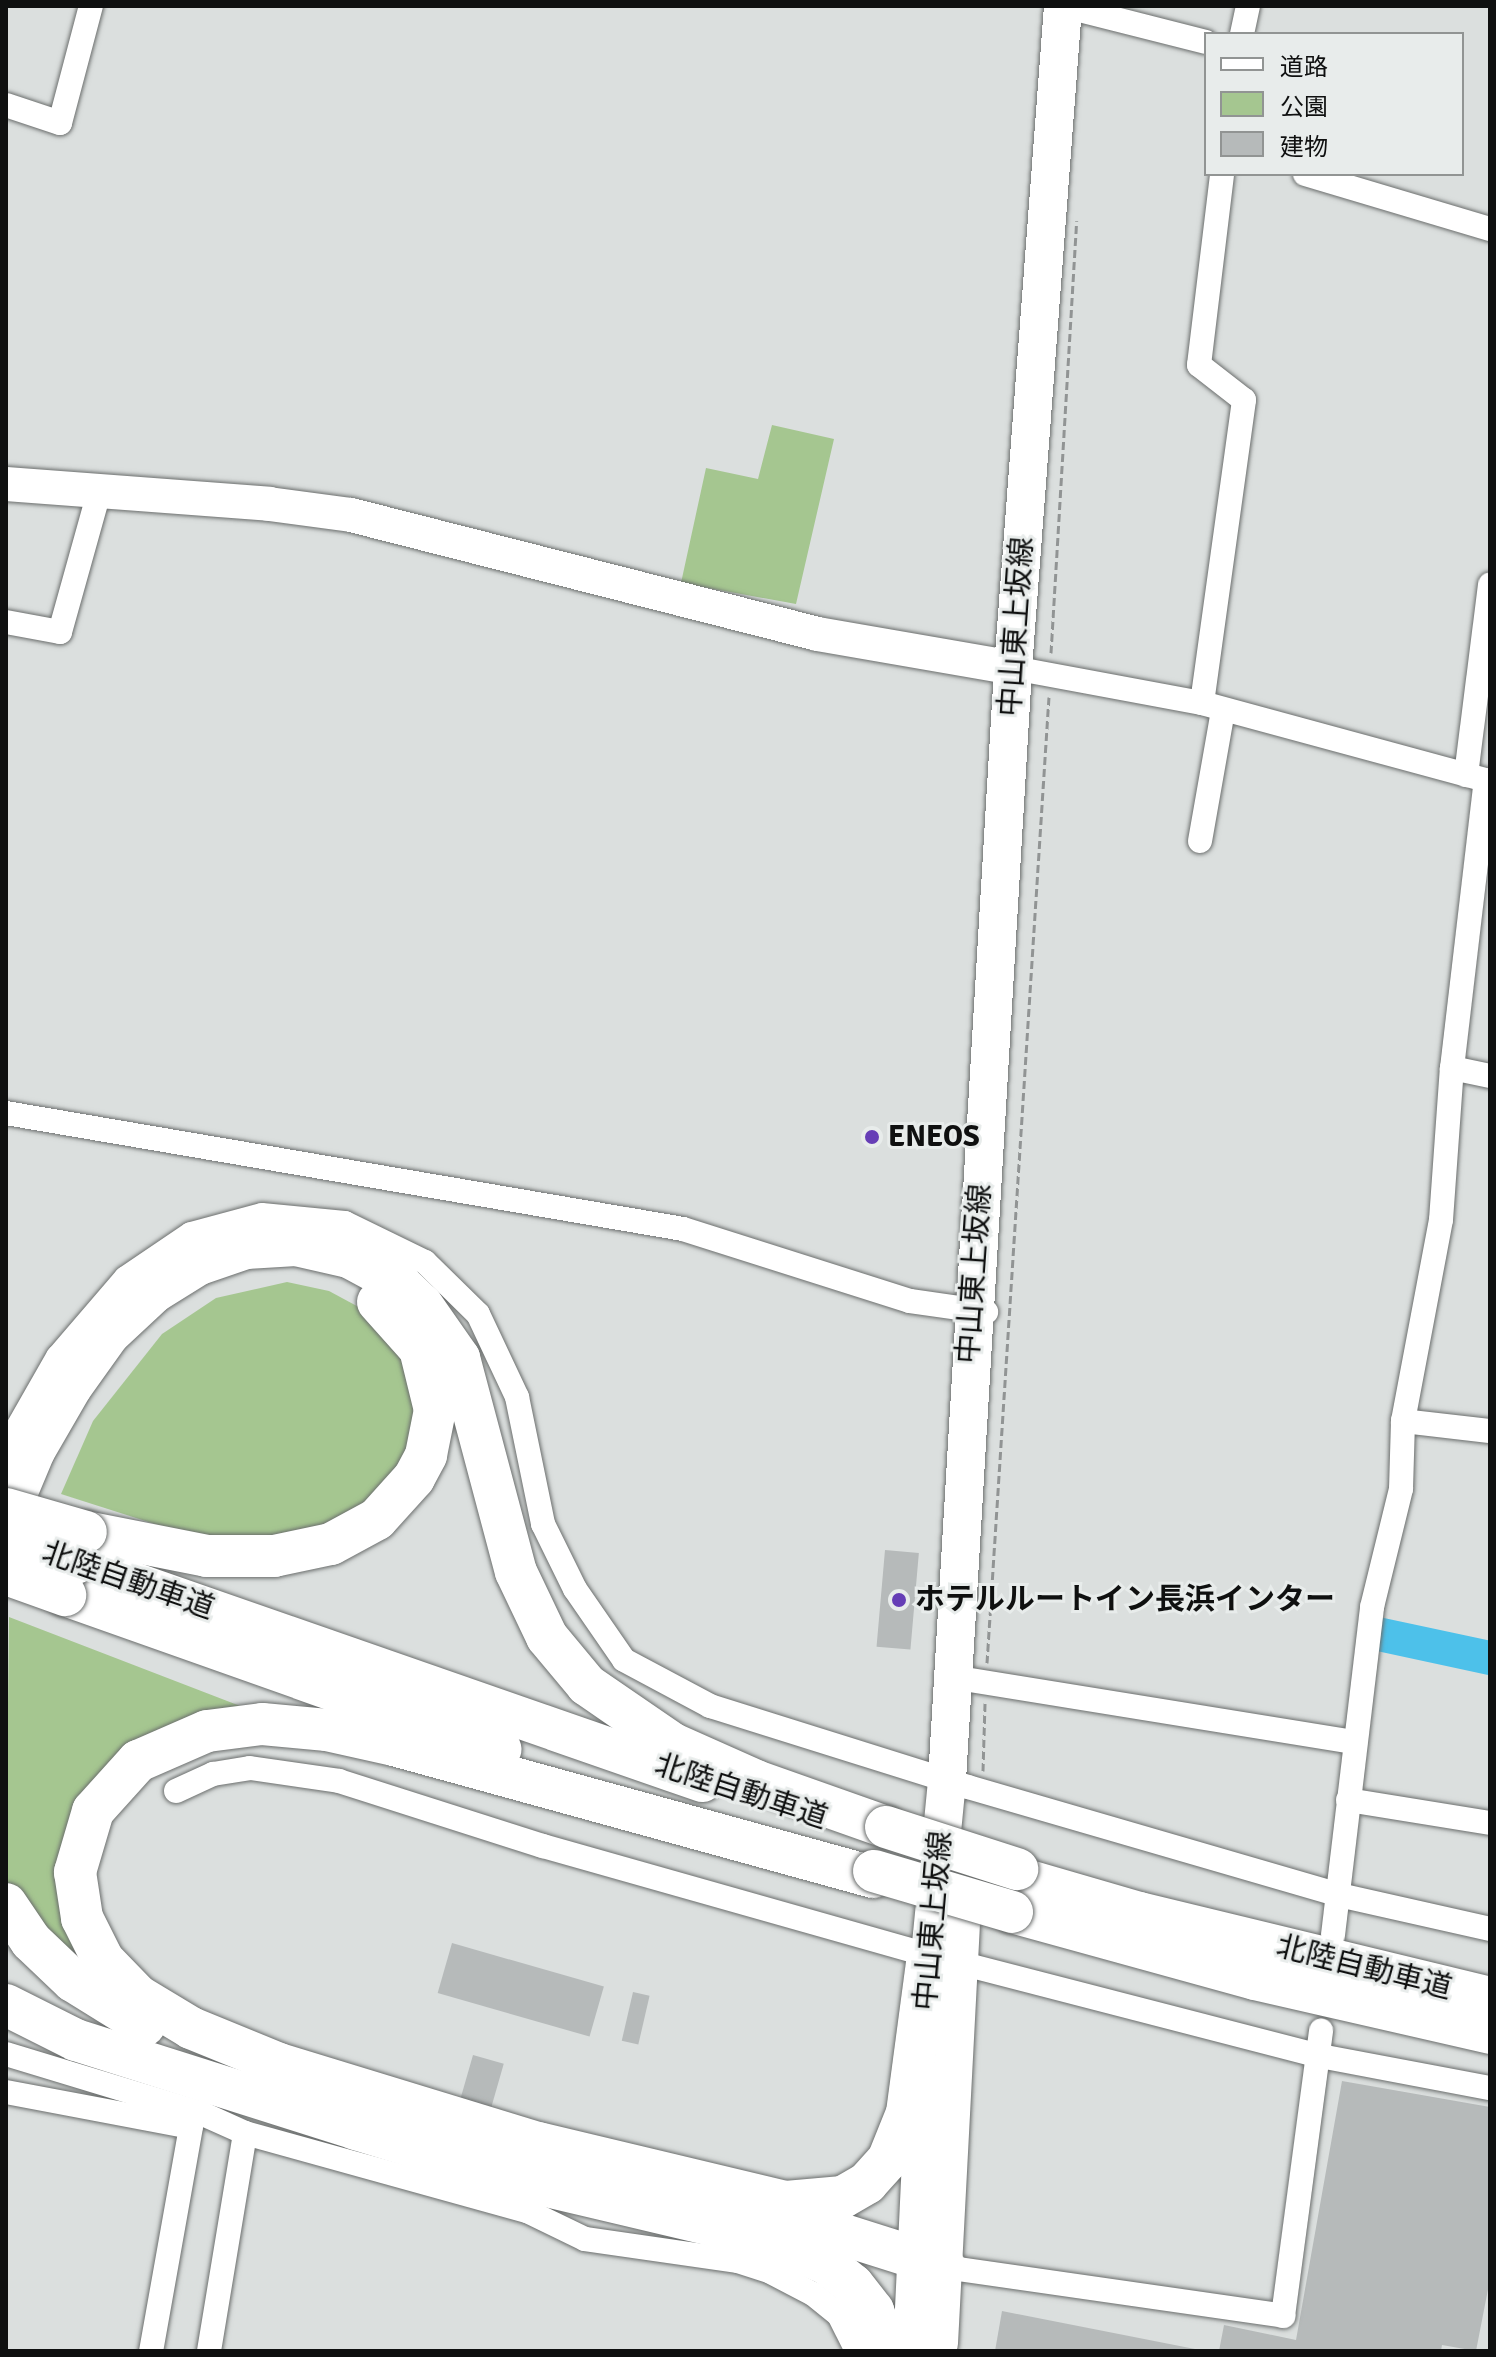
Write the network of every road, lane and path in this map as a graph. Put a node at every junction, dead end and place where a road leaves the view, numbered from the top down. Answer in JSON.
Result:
{"nodes":[{"id":1,"x":91,"y":6,"type":"edge"},
{"id":2,"x":1248,"y":6,"type":"edge"},
{"id":3,"x":1074,"y":8,"type":"edge"},
{"id":4,"x":1242,"y":32,"type":"edge"},
{"id":5,"x":1204,"y":41,"type":"edge"},
{"id":6,"x":6,"y":105,"type":"edge"},
{"id":7,"x":1222,"y":176,"type":"edge"},
{"id":8,"x":1312,"y":176,"type":"edge"},
{"id":9,"x":1078,"y":205,"type":"dead end"},
{"id":10,"x":1490,"y":229,"type":"edge"},
{"id":11,"x":6,"y":484,"type":"edge"},
{"id":12,"x":99,"y":492,"type":"junction"},
{"id":13,"x":1490,"y":585,"type":"edge"},
{"id":14,"x":6,"y":622,"type":"edge"},
{"id":15,"x":1033,"y":670,"type":"junction"},
{"id":16,"x":1212,"y":706,"type":"junction"},
{"id":17,"x":1482,"y":708,"type":"edge"},
{"id":18,"x":1481,"y":778,"type":"edge"},
{"id":19,"x":1200,"y":841,"type":"dead end"},
{"id":20,"x":1452,"y":1068,"type":"junction"},
{"id":21,"x":1490,"y":1076,"type":"edge"},
{"id":22,"x":6,"y":1113,"type":"edge"},
{"id":23,"x":983,"y":1311,"type":"junction"},
{"id":24,"x":1403,"y":1421,"type":"junction"},
{"id":25,"x":1490,"y":1431,"type":"edge"},
{"id":26,"x":6,"y":1448,"type":"edge"},
{"id":27,"x":6,"y":1509,"type":"edge"},
{"id":28,"x":6,"y":1518,"type":"edge"},
{"id":29,"x":6,"y":1539,"type":"edge"},
{"id":30,"x":76,"y":1563,"type":"junction"},
{"id":31,"x":6,"y":1574,"type":"edge"},
{"id":32,"x":6,"y":1585,"type":"edge"},
{"id":33,"x":970,"y":1680,"type":"junction"},
{"id":34,"x":1355,"y":1742,"type":"junction"},
{"id":35,"x":966,"y":1786,"type":"junction"},
{"id":36,"x":176,"y":1791,"type":"dead end"},
{"id":37,"x":1348,"y":1800,"type":"junction"},
{"id":38,"x":1490,"y":1823,"type":"edge"},
{"id":39,"x":879,"y":1853,"type":"junction"},
{"id":40,"x":1015,"y":1886,"type":"junction"},
{"id":41,"x":1339,"y":1895,"type":"junction"},
{"id":42,"x":6,"y":1904,"type":"edge"},
{"id":43,"x":1490,"y":1929,"type":"edge"},
{"id":44,"x":1333,"y":1935,"type":"dead end"},
{"id":45,"x":6,"y":1947,"type":"edge"},
{"id":46,"x":944,"y":1959,"type":"junction"},
{"id":47,"x":1490,"y":1998,"type":"edge"},
{"id":48,"x":6,"y":2005,"type":"edge"},
{"id":49,"x":1321,"y":2031,"type":"dead end"},
{"id":50,"x":1490,"y":2033,"type":"edge"},
{"id":51,"x":6,"y":2054,"type":"edge"},
{"id":52,"x":1320,"y":2056,"type":"junction"},
{"id":53,"x":279,"y":2064,"type":"junction"},
{"id":54,"x":1490,"y":2088,"type":"edge"},
{"id":55,"x":6,"y":2092,"type":"edge"},
{"id":56,"x":201,"y":2108,"type":"junction"},
{"id":57,"x":245,"y":2133,"type":"junction"},
{"id":58,"x":538,"y":2143,"type":"junction"},
{"id":59,"x":771,"y":2239,"type":"junction"},
{"id":60,"x":927,"y":2264,"type":"junction"},
{"id":61,"x":151,"y":2351,"type":"edge"},
{"id":62,"x":209,"y":2351,"type":"edge"},
{"id":63,"x":857,"y":2351,"type":"edge"},
{"id":64,"x":888,"y":2351,"type":"edge"},
{"id":65,"x":912,"y":2351,"type":"edge"},
{"id":66,"x":938,"y":2351,"type":"edge"}],
"edges":[{"from":1,"to":6,"type":"street"},
{"from":2,"to":4,"type":"street"},
{"from":3,"to":5,"type":"street"},
{"from":3,"to":15,"type":"main road","name":"中山東上坂線"},
{"from":7,"to":16,"type":"street"},
{"from":8,"to":10,"type":"street"},
{"from":9,"to":15,"type":"path"},
{"from":11,"to":12,"type":"street"},
{"from":12,"to":14,"type":"street"},
{"from":12,"to":15,"type":"street"},
{"from":13,"to":17,"type":"street"},
{"from":15,"to":16,"type":"street"},
{"from":15,"to":23,"type":"main road","name":"中山東上坂線"},
{"from":15,"to":33,"type":"path"},
{"from":16,"to":18,"type":"street"},
{"from":16,"to":19,"type":"street"},
{"from":17,"to":18,"type":"street"},
{"from":18,"to":20,"type":"street"},
{"from":20,"to":21,"type":"street"},
{"from":20,"to":24,"type":"street"},
{"from":22,"to":23,"type":"street"},
{"from":23,"to":33,"type":"main road","name":"中山東上坂線"},
{"from":24,"to":25,"type":"street"},
{"from":24,"to":34,"type":"street"},
{"from":26,"to":35,"type":"street"},
{"from":27,"to":30,"type":"highway","bridge":true},
{"from":28,"to":39,"type":"highway"},
{"from":29,"to":30,"type":"highway","name":"北陸自動車道","bridge":true},
{"from":30,"to":31,"type":"highway","name":"北陸自動車道","bridge":true},
{"from":30,"to":32,"type":"highway"},
{"from":30,"to":39,"type":"highway","name":"北陸自動車道"},
{"from":33,"to":34,"type":"street"},
{"from":33,"to":35,"type":"main road","name":"中山東上坂線"},
{"from":33,"to":35,"type":"path"},
{"from":34,"to":37,"type":"street"},
{"from":35,"to":41,"type":"street"},
{"from":35,"to":46,"type":"main road","name":"中山東上坂線"},
{"from":36,"to":46,"type":"street"},
{"from":37,"to":38,"type":"street"},
{"from":37,"to":41,"type":"street"},
{"from":39,"to":40,"type":"highway","bridge":true},
{"from":39,"to":40,"type":"highway","name":"北陸自動車道","bridge":true},
{"from":39,"to":53,"type":"highway"},
{"from":40,"to":47,"type":"highway","name":"北陸自動車道"},
{"from":40,"to":50,"type":"highway","name":"北陸自動車道"},
{"from":41,"to":43,"type":"street"},
{"from":41,"to":44,"type":"street"},
{"from":42,"to":53,"type":"highway"},
{"from":45,"to":56,"type":"highway"},
{"from":46,"to":52,"type":"street"},
{"from":46,"to":58,"type":"highway"},
{"from":46,"to":60,"type":"main road","name":"中山東上坂線"},
{"from":48,"to":56,"type":"highway"},
{"from":49,"to":52,"type":"street"},
{"from":51,"to":56,"type":"street"},
{"from":52,"to":54,"type":"street"},
{"from":52,"to":60,"type":"street"},
{"from":53,"to":58,"type":"highway"},
{"from":55,"to":56,"type":"street"},
{"from":56,"to":57,"type":"street"},
{"from":56,"to":59,"type":"highway"},
{"from":56,"to":61,"type":"street"},
{"from":57,"to":62,"type":"street"},
{"from":57,"to":63,"type":"street"},
{"from":58,"to":60,"type":"highway"},
{"from":59,"to":60,"type":"highway"},
{"from":59,"to":64,"type":"highway"},
{"from":60,"to":65,"type":"main road","name":"中山東上坂線"},
{"from":60,"to":66,"type":"main road","name":"中山東上坂線"}]}
